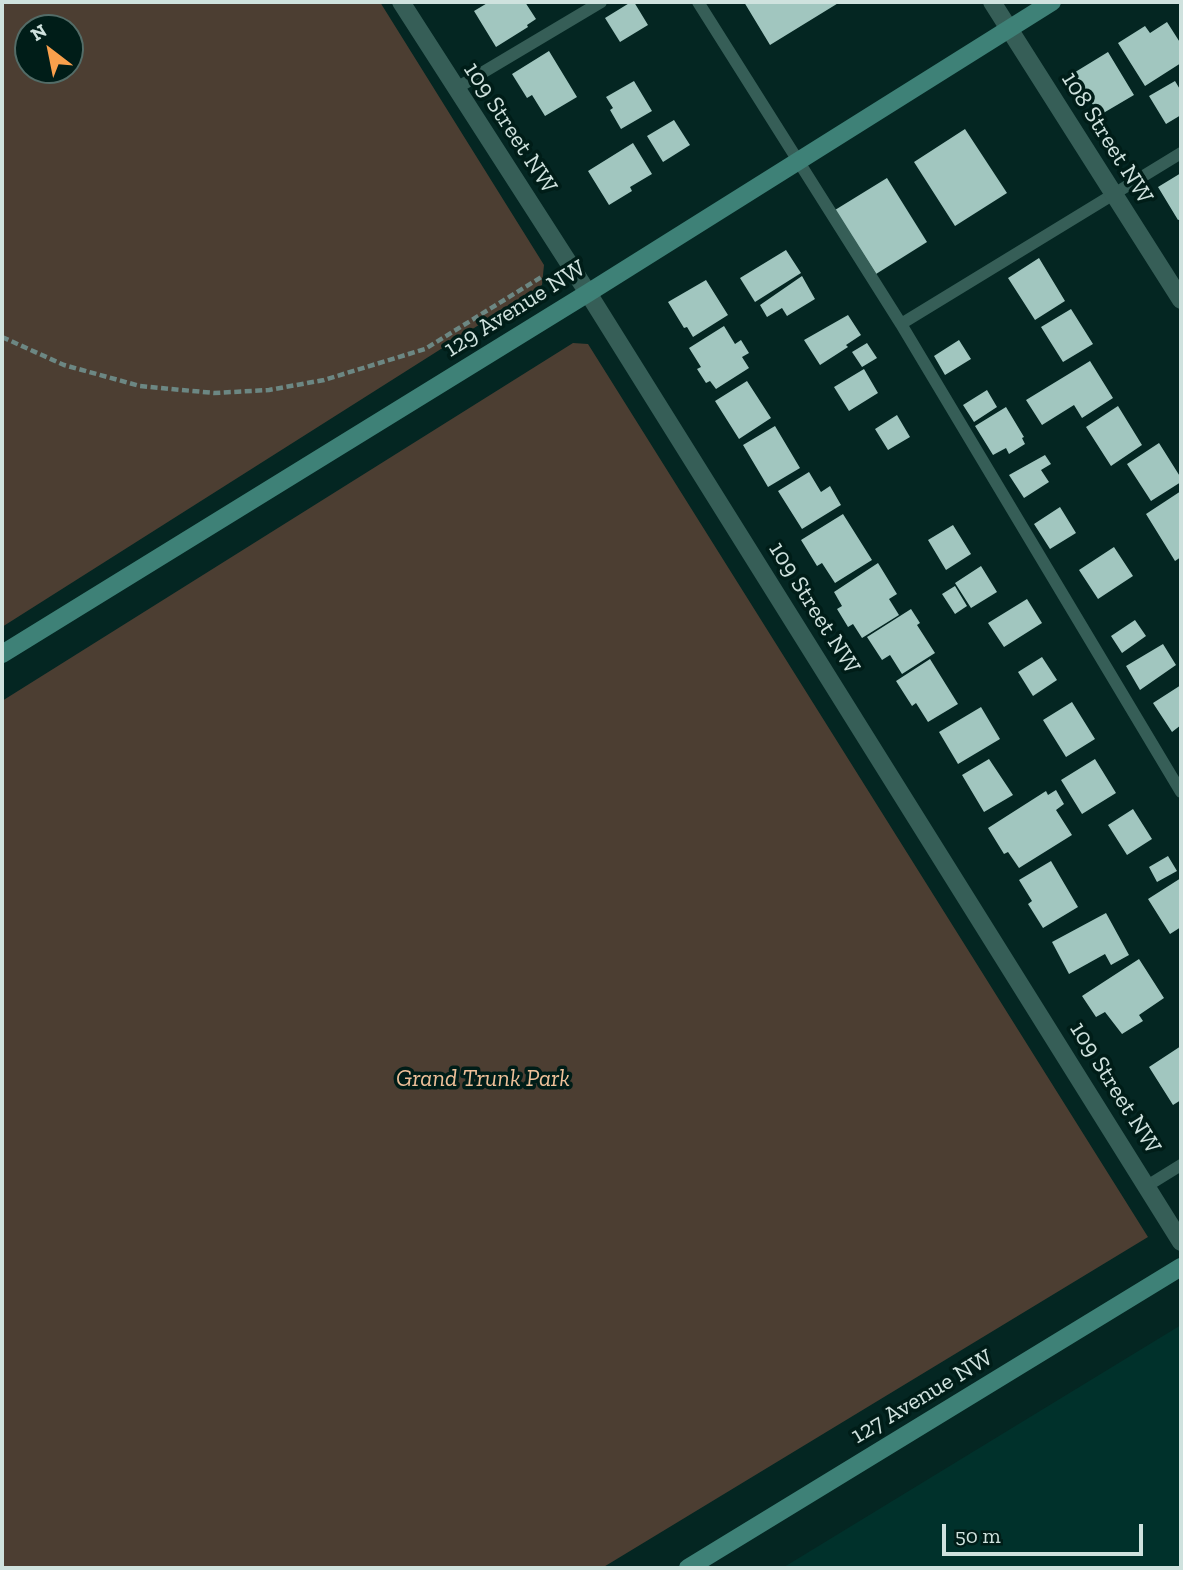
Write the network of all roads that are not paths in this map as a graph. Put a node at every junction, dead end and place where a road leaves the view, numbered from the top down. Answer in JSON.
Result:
{"nodes":[{"id":1,"x":401,"y":2,"type":"edge"},
{"id":2,"x":601,"y":2,"type":"edge"},
{"id":3,"x":698,"y":2,"type":"edge"},
{"id":4,"x":992,"y":2,"type":"edge"},
{"id":5,"x":1052,"y":2,"type":"edge"},
{"id":6,"x":1009,"y":28,"type":"junction"},
{"id":7,"x":455,"y":89,"type":"junction"},
{"id":8,"x":1181,"y":153,"type":"edge"},
{"id":9,"x":799,"y":160,"type":"junction"},
{"id":10,"x":1114,"y":195,"type":"junction"},
{"id":11,"x":588,"y":293,"type":"junction"},
{"id":12,"x":1181,"y":300,"type":"edge"},
{"id":13,"x":901,"y":324,"type":"junction"},
{"id":14,"x":2,"y":654,"type":"edge"},
{"id":15,"x":1181,"y":792,"type":"edge"},
{"id":16,"x":1181,"y":1165,"type":"edge"},
{"id":17,"x":1147,"y":1186,"type":"junction"},
{"id":18,"x":1181,"y":1241,"type":"edge"},
{"id":19,"x":1181,"y":1267,"type":"edge"},
{"id":20,"x":688,"y":1568,"type":"edge"}],
"edges":[{"from":1,"to":7,"type":"street","name":"109 Street NW"},
{"from":2,"to":7,"type":"lane"},
{"from":3,"to":9,"type":"lane"},
{"from":4,"to":6,"type":"street","name":"108 Street NW"},
{"from":5,"to":6,"type":"street","name":"129 Avenue NW"},
{"from":6,"to":9,"type":"street","name":"129 Avenue NW"},
{"from":6,"to":10,"type":"street","name":"108 Street NW"},
{"from":7,"to":11,"type":"street","name":"109 Street NW"},
{"from":8,"to":10,"type":"lane"},
{"from":9,"to":11,"type":"street","name":"129 Avenue NW"},
{"from":9,"to":13,"type":"lane"},
{"from":10,"to":12,"type":"street","name":"108 Street NW"},
{"from":10,"to":13,"type":"lane"},
{"from":11,"to":14,"type":"street","name":"129 Avenue NW"},
{"from":11,"to":17,"type":"street","name":"109 Street NW"},
{"from":13,"to":15,"type":"lane"},
{"from":16,"to":17,"type":"lane"},
{"from":17,"to":18,"type":"street","name":"109 Street NW"},
{"from":19,"to":20,"type":"street","name":"127 Avenue NW"}]}
